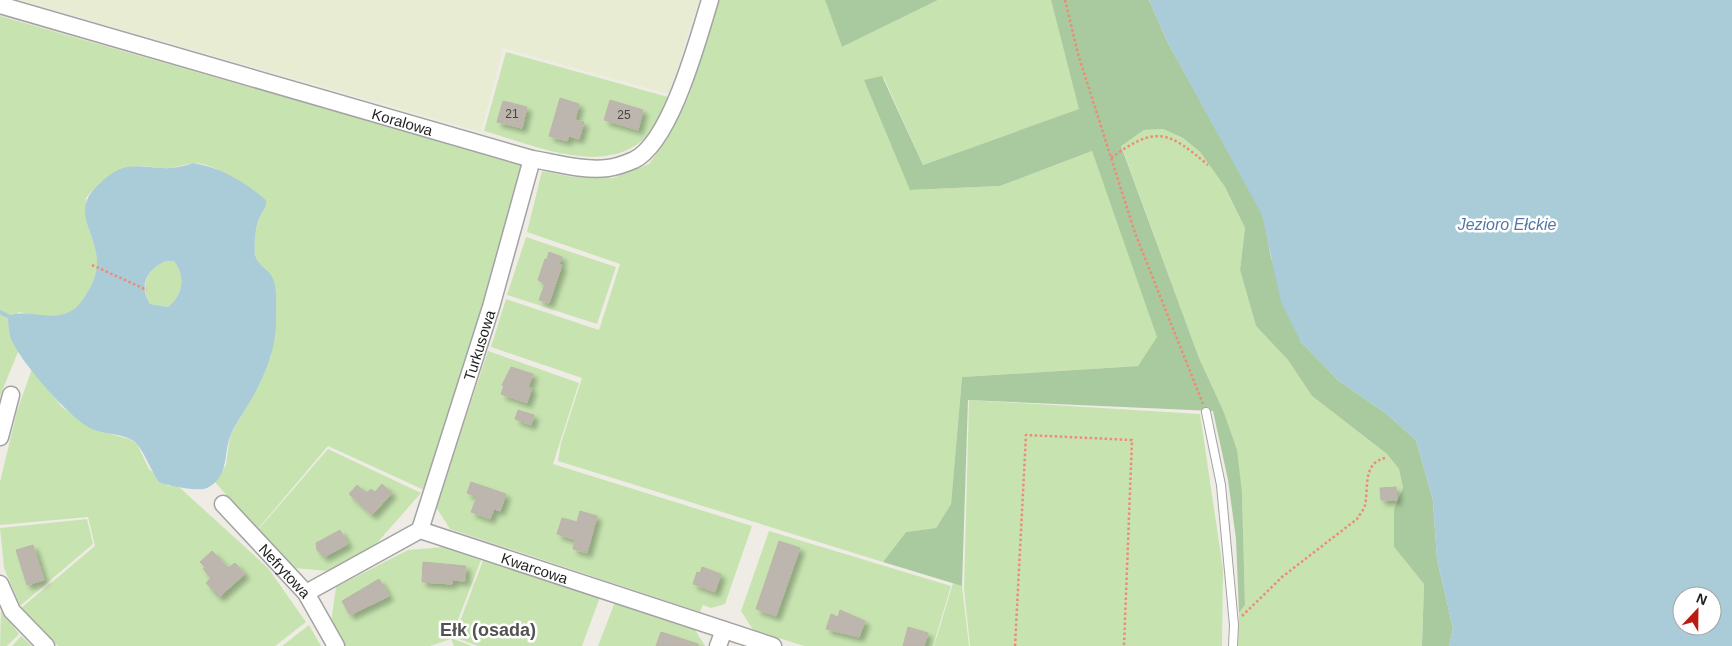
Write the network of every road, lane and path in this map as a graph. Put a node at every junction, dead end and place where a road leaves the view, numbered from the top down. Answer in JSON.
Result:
{"nodes":[{"id":1,"x":710,"y":0,"type":"edge"},
{"id":2,"x":1065,"y":0,"type":"edge"},
{"id":3,"x":0,"y":5,"type":"edge"},
{"id":4,"x":1111,"y":158,"type":"junction"},
{"id":5,"x":532,"y":159,"type":"junction"},
{"id":6,"x":1208,"y":165,"type":"dead end"},
{"id":7,"x":92,"y":264,"type":"dead end"},
{"id":8,"x":147,"y":290,"type":"dead end"},
{"id":9,"x":11,"y":395,"type":"dead end"},
{"id":10,"x":1206,"y":412,"type":"joint"},
{"id":11,"x":0,"y":437,"type":"edge"},
{"id":12,"x":1385,"y":458,"type":"dead end"},
{"id":13,"x":223,"y":504,"type":"dead end"},
{"id":14,"x":420,"y":530,"type":"junction"},
{"id":15,"x":0,"y":584,"type":"edge"},
{"id":16,"x":306,"y":593,"type":"junction"},
{"id":17,"x":1234,"y":624,"type":"junction"},
{"id":18,"x":724,"y":630,"type":"junction"},
{"id":19,"x":46,"y":646,"type":"edge"},
{"id":20,"x":336,"y":646,"type":"edge"},
{"id":21,"x":718,"y":646,"type":"edge"},
{"id":22,"x":773,"y":646,"type":"edge"},
{"id":23,"x":1015,"y":646,"type":"edge"},
{"id":24,"x":1124,"y":646,"type":"edge"},
{"id":25,"x":1233,"y":646,"type":"edge"}],
"edges":[{"from":1,"to":5,"type":"street","name":"Koralowa"},
{"from":2,"to":4,"type":"path"},
{"from":3,"to":5,"type":"street","name":"Koralowa"},
{"from":4,"to":6,"type":"path"},
{"from":4,"to":10,"type":"path"},
{"from":5,"to":14,"type":"street","name":"Turkusowa"},
{"from":7,"to":8,"type":"path"},
{"from":9,"to":11,"type":"street"},
{"from":10,"to":17,"type":"lane"},
{"from":12,"to":17,"type":"path"},
{"from":13,"to":16,"type":"street","name":"Nefrytowa"},
{"from":14,"to":16,"type":"street"},
{"from":14,"to":18,"type":"street","name":"Kwarcowa"},
{"from":15,"to":19,"type":"street"},
{"from":16,"to":20,"type":"street","name":"Nefrytowa"},
{"from":17,"to":25,"type":"lane"},
{"from":18,"to":21,"type":"street"},
{"from":18,"to":22,"type":"street","name":"Kwarcowa"},
{"from":23,"to":24,"type":"path"}]}
